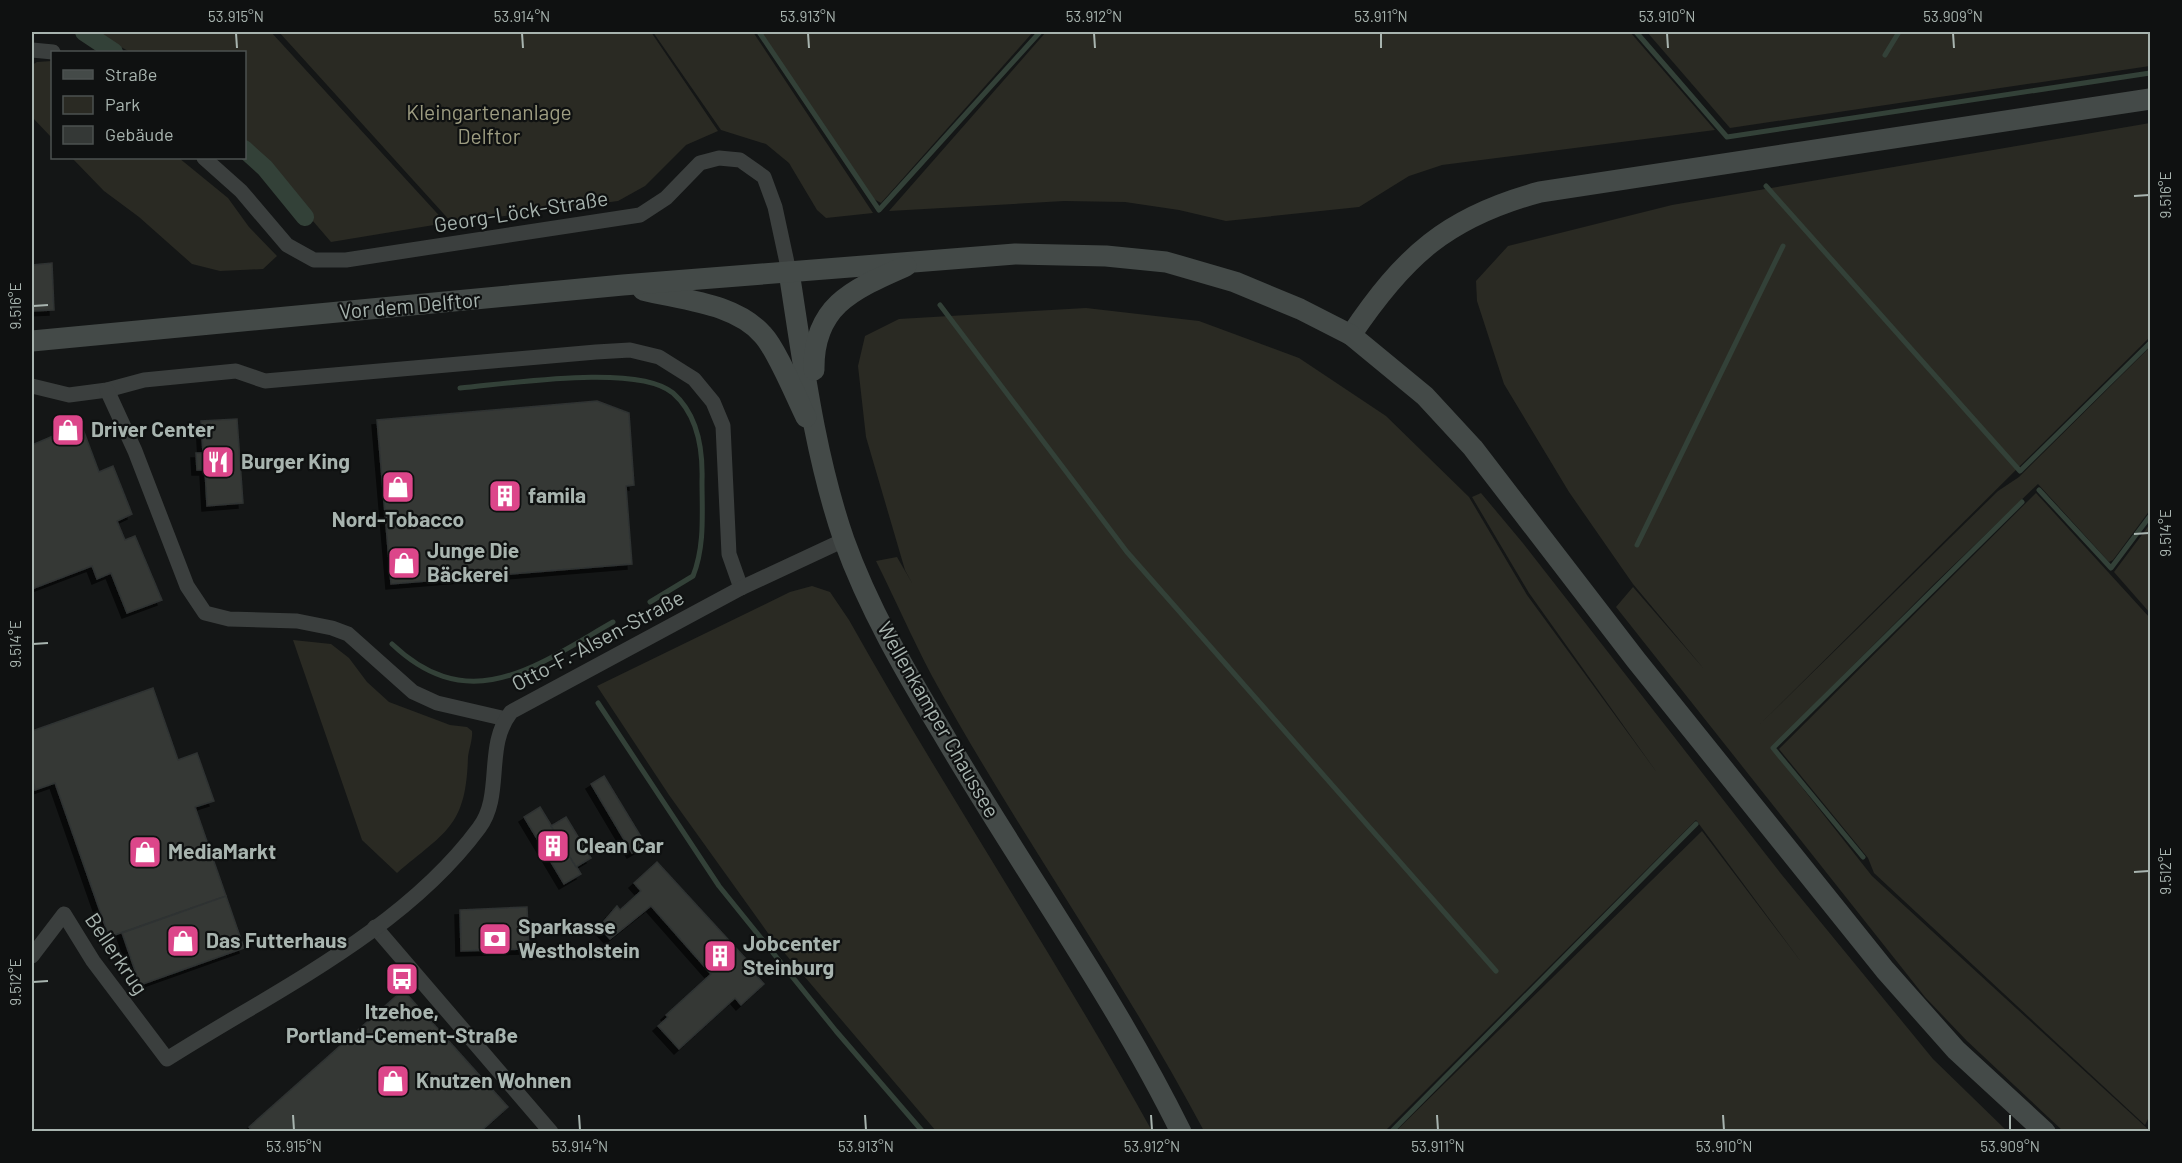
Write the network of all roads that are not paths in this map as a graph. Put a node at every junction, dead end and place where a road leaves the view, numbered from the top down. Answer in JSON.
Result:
{"nodes":[{"id":1,"x":32,"y":50,"type":"edge"},
{"id":2,"x":51,"y":52,"type":"edge"},
{"id":3,"x":2151,"y":99,"type":"edge"},
{"id":4,"x":205,"y":159,"type":"edge"},
{"id":5,"x":923,"y":259,"type":"junction"},
{"id":6,"x":789,"y":272,"type":"junction"},
{"id":7,"x":623,"y":285,"type":"junction"},
{"id":8,"x":1351,"y":335,"type":"junction"},
{"id":9,"x":32,"y":341,"type":"edge"},
{"id":10,"x":32,"y":386,"type":"edge"},
{"id":11,"x":107,"y":390,"type":"junction"},
{"id":12,"x":816,"y":436,"type":"junction"},
{"id":13,"x":844,"y":540,"type":"junction"},
{"id":14,"x":741,"y":588,"type":"junction"},
{"id":15,"x":506,"y":719,"type":"junction"},
{"id":16,"x":375,"y":927,"type":"junction"},
{"id":17,"x":32,"y":957,"type":"edge"},
{"id":18,"x":166,"y":1059,"type":"joint"},
{"id":19,"x":551,"y":1131,"type":"edge"},
{"id":20,"x":1181,"y":1131,"type":"edge"},
{"id":21,"x":2045,"y":1131,"type":"edge"}],
"edges":[{"from":1,"to":2,"type":"street"},
{"from":3,"to":8,"type":"main road"},
{"from":4,"to":6,"type":"street","name":"Georg-Löck-Straße"},
{"from":5,"to":6,"type":"main road","name":"Vor dem Delftor"},
{"from":5,"to":8,"type":"main road","name":"Vor dem Delftor"},
{"from":5,"to":12,"type":"main road"},
{"from":6,"to":7,"type":"main road","name":"Vor dem Delftor"},
{"from":6,"to":12,"type":"main road","name":"Wellenkamper Chaussee"},
{"from":7,"to":9,"type":"main road","name":"Vor dem Delftor"},
{"from":7,"to":12,"type":"main road"},
{"from":8,"to":21,"type":"main road","name":"Vor dem Delftor"},
{"from":10,"to":11,"type":"street"},
{"from":11,"to":14,"type":"street"},
{"from":11,"to":15,"type":"street"},
{"from":12,"to":13,"type":"main road","name":"Wellenkamper Chaussee"},
{"from":13,"to":14,"type":"street","name":"Otto-F.-Alsen-Straße"},
{"from":13,"to":20,"type":"main road","name":"Wellenkamper Chaussee"},
{"from":14,"to":15,"type":"street","name":"Otto-F.-Alsen-Straße"},
{"from":15,"to":16,"type":"street","name":"Otto-F.-Alsen-Straße"},
{"from":16,"to":18,"type":"street","name":"Otto-F.-Alsen-Straße"},
{"from":16,"to":19,"type":"street"},
{"from":17,"to":18,"type":"street","name":"Bellerkrug"}]}
